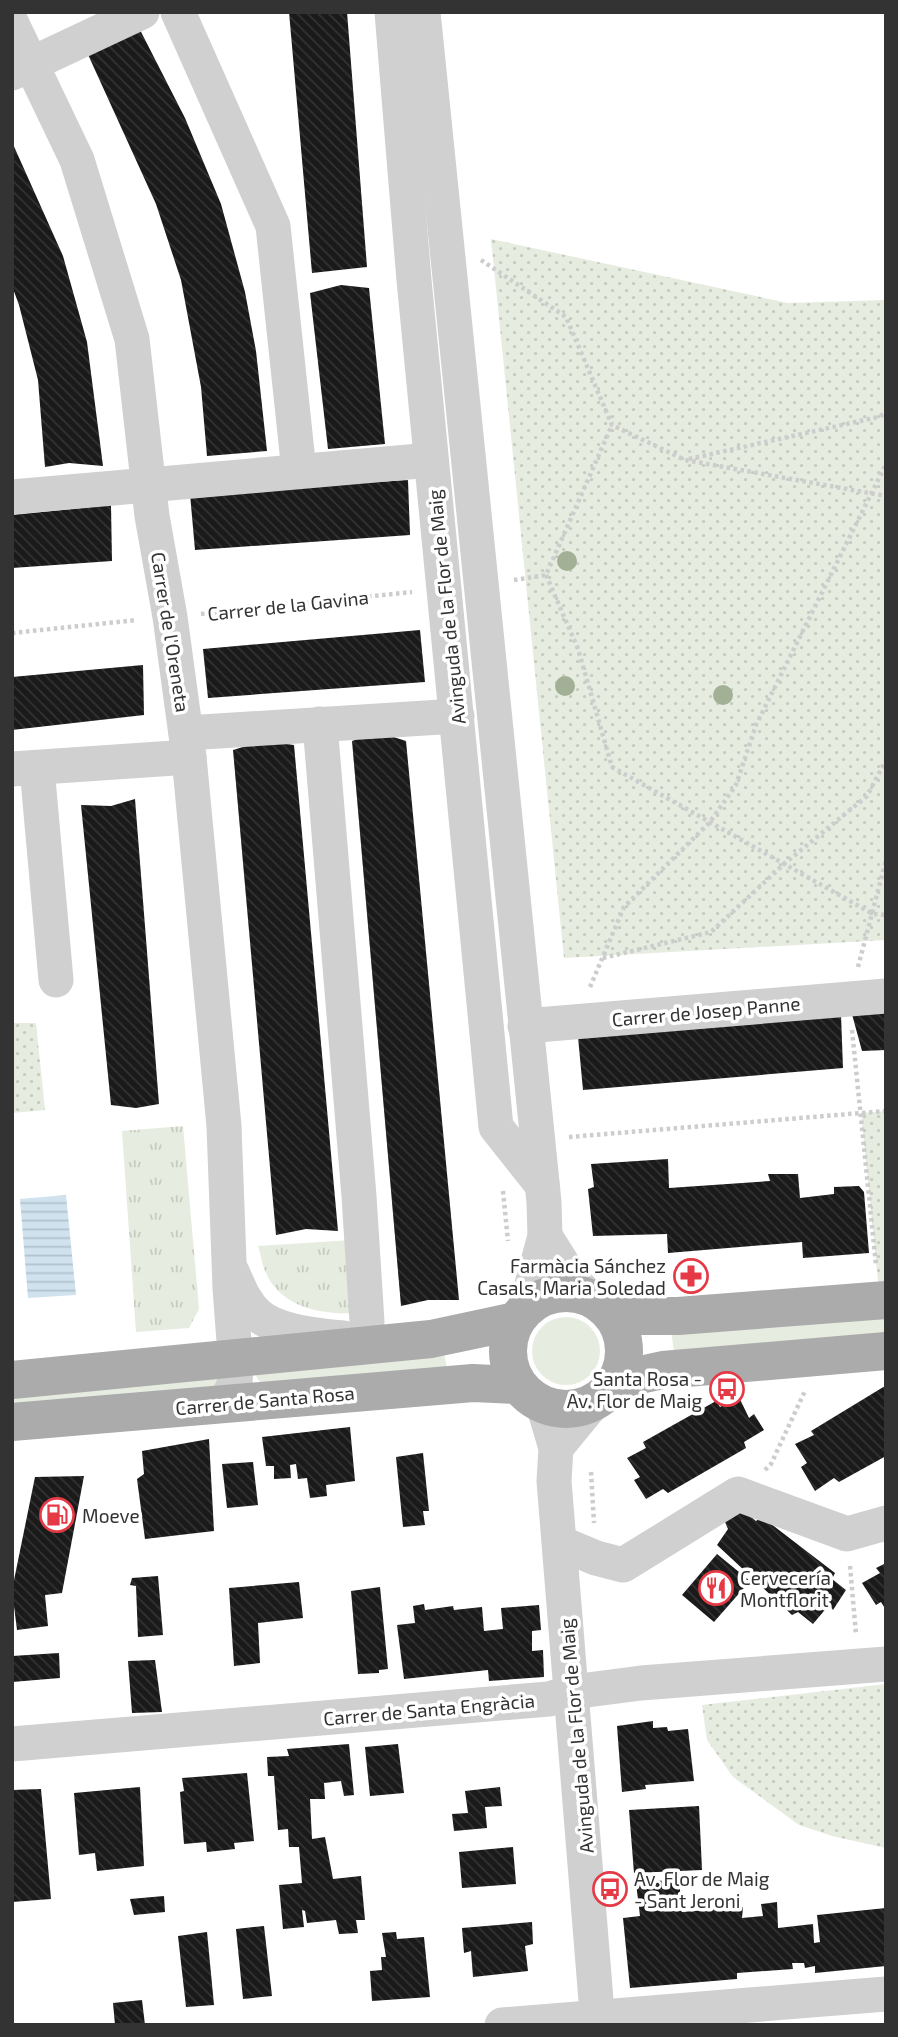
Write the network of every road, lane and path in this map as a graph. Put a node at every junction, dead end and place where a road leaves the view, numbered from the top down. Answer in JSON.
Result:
{"nodes":[{"id":1,"x":142,"y":12,"type":"edge"},
{"id":2,"x":178,"y":12,"type":"edge"},
{"id":3,"x":393,"y":12,"type":"edge"},
{"id":4,"x":423,"y":12,"type":"edge"},
{"id":5,"x":12,"y":24,"type":"edge"},
{"id":6,"x":22,"y":68,"type":"edge"},
{"id":7,"x":444,"y":232,"type":"junction"},
{"id":8,"x":886,"y":413,"type":"edge"},
{"id":9,"x":611,"y":425,"type":"junction"},
{"id":10,"x":431,"y":460,"type":"junction"},
{"id":11,"x":685,"y":460,"type":"junction"},
{"id":12,"x":886,"y":464,"type":"edge"},
{"id":13,"x":299,"y":471,"type":"junction"},
{"id":14,"x":148,"y":485,"type":"junction"},
{"id":15,"x":873,"y":493,"type":"junction"},
{"id":16,"x":886,"y":496,"type":"edge"},
{"id":17,"x":12,"y":497,"type":"edge"},
{"id":18,"x":546,"y":575,"type":"junction"},
{"id":19,"x":480,"y":585,"type":"junction"},
{"id":20,"x":444,"y":589,"type":"junction"},
{"id":21,"x":170,"y":617,"type":"junction"},
{"id":22,"x":12,"y":633,"type":"edge"},
{"id":23,"x":457,"y":716,"type":"junction"},
{"id":24,"x":320,"y":724,"type":"junction"},
{"id":25,"x":188,"y":745,"type":"junction"},
{"id":26,"x":886,"y":760,"type":"edge"},
{"id":27,"x":25,"y":769,"type":"edge"},
{"id":28,"x":710,"y":822,"type":"junction"},
{"id":29,"x":886,"y":860,"type":"edge"},
{"id":30,"x":784,"y":864,"type":"junction"},
{"id":31,"x":873,"y":914,"type":"junction"},
{"id":32,"x":886,"y":915,"type":"edge"},
{"id":33,"x":602,"y":959,"type":"junction"},
{"id":34,"x":56,"y":980,"type":"dead end"},
{"id":35,"x":886,"y":996,"type":"edge"},
{"id":36,"x":849,"y":999,"type":"junction"},
{"id":37,"x":575,"y":1021,"type":"junction"},
{"id":38,"x":525,"y":1026,"type":"junction"},
{"id":39,"x":886,"y":1111,"type":"edge"},
{"id":40,"x":861,"y":1113,"type":"junction"},
{"id":41,"x":537,"y":1140,"type":"junction"},
{"id":42,"x":502,"y":1179,"type":"dead end"},
{"id":43,"x":542,"y":1185,"type":"junction"},
{"id":44,"x":545,"y":1236,"type":"junction"},
{"id":45,"x":508,"y":1243,"type":"dead end"},
{"id":46,"x":228,"y":1264,"type":"junction"},
{"id":47,"x":883,"y":1300,"type":"edge"},
{"id":48,"x":601,"y":1307,"type":"junction"},
{"id":49,"x":520,"y":1316,"type":"junction"},
{"id":50,"x":367,"y":1321,"type":"dead end"},
{"id":51,"x":399,"y":1343,"type":"junction"},
{"id":52,"x":886,"y":1351,"type":"edge"},
{"id":53,"x":813,"y":1357,"type":"junction"},
{"id":54,"x":236,"y":1359,"type":"junction"},
{"id":55,"x":12,"y":1380,"type":"edge"},
{"id":56,"x":605,"y":1392,"type":"junction"},
{"id":57,"x":530,"y":1395,"type":"junction"},
{"id":58,"x":220,"y":1404,"type":"junction"},
{"id":59,"x":12,"y":1422,"type":"edge"},
{"id":60,"x":556,"y":1448,"type":"junction"},
{"id":61,"x":738,"y":1494,"type":"junction"},
{"id":62,"x":886,"y":1523,"type":"edge"},
{"id":63,"x":847,"y":1534,"type":"junction"},
{"id":64,"x":560,"y":1542,"type":"junction"},
{"id":65,"x":872,"y":1665,"type":"edge"},
{"id":66,"x":572,"y":1692,"type":"junction"},
{"id":67,"x":12,"y":1744,"type":"edge"},
{"id":68,"x":886,"y":1994,"type":"edge"},
{"id":69,"x":598,"y":2020,"type":"edge"},
{"id":70,"x":502,"y":2025,"type":"edge"}],
"edges":[{"from":1,"to":6,"type":"street"},
{"from":2,"to":13,"type":"street"},
{"from":3,"to":10,"type":"street","name":"Avinguda de la Flor de Maig"},
{"from":4,"to":7,"type":"street","name":"Avinguda de la Flor de Maig"},
{"from":5,"to":6,"type":"street","name":"Carrer de l'Oreneta"},
{"from":6,"to":14,"type":"street","name":"Carrer de l'Oreneta"},
{"from":7,"to":9,"type":"path"},
{"from":7,"to":19,"type":"street","name":"Avinguda de la Flor de Maig"},
{"from":8,"to":11,"type":"path"},
{"from":9,"to":11,"type":"path"},
{"from":9,"to":18,"type":"path"},
{"from":10,"to":13,"type":"street"},
{"from":10,"to":20,"type":"street","name":"Avinguda de la Flor de Maig"},
{"from":11,"to":15,"type":"path"},
{"from":12,"to":15,"type":"path"},
{"from":13,"to":14,"type":"street"},
{"from":14,"to":17,"type":"street"},
{"from":14,"to":21,"type":"street","name":"Carrer de l'Oreneta"},
{"from":15,"to":16,"type":"path"},
{"from":15,"to":28,"type":"path"},
{"from":18,"to":19,"type":"path"},
{"from":18,"to":28,"type":"path"},
{"from":19,"to":38,"type":"street","name":"Avinguda de la Flor de Maig"},
{"from":20,"to":21,"type":"path","name":"Carrer de la Gavina"},
{"from":20,"to":23,"type":"street","name":"Avinguda de la Flor de Maig"},
{"from":21,"to":22,"type":"path","name":"Carrer de la Gavina"},
{"from":21,"to":25,"type":"street","name":"Carrer de l'Oreneta"},
{"from":23,"to":24,"type":"street"},
{"from":23,"to":43,"type":"street","name":"Avinguda de la Flor de Maig"},
{"from":24,"to":25,"type":"street"},
{"from":24,"to":50,"type":"street"},
{"from":25,"to":27,"type":"street"},
{"from":25,"to":46,"type":"street","name":"Carrer de l'Oreneta"},
{"from":26,"to":30,"type":"path"},
{"from":27,"to":34,"type":"street"},
{"from":28,"to":30,"type":"path"},
{"from":28,"to":33,"type":"path"},
{"from":29,"to":31,"type":"path"},
{"from":30,"to":31,"type":"path"},
{"from":30,"to":33,"type":"path"},
{"from":31,"to":32,"type":"path"},
{"from":31,"to":36,"type":"path"},
{"from":33,"to":37,"type":"path"},
{"from":35,"to":36,"type":"street","name":"Carrer de Josep Panne"},
{"from":36,"to":37,"type":"street","name":"Carrer de Josep Panne"},
{"from":36,"to":40,"type":"path"},
{"from":37,"to":38,"type":"street","name":"Carrer de Josep Panne"},
{"from":38,"to":41,"type":"street","name":"Avinguda de la Flor de Maig"},
{"from":39,"to":40,"type":"path"},
{"from":40,"to":41,"type":"path"},
{"from":40,"to":47,"type":"path"},
{"from":41,"to":43,"type":"street","name":"Avinguda de la Flor de Maig"},
{"from":42,"to":45,"type":"path"},
{"from":43,"to":44,"type":"street","name":"Avinguda de la Flor de Maig"},
{"from":44,"to":48,"type":"street"},
{"from":44,"to":49,"type":"street"},
{"from":46,"to":51,"type":"street","name":"Carrer de l'Oreneta"},
{"from":46,"to":54,"type":"street","name":"Carrer de l'Oreneta"},
{"from":47,"to":48,"type":"main road"},
{"from":48,"to":49,"type":"main road"},
{"from":48,"to":56,"type":"main road"},
{"from":49,"to":51,"type":"main road"},
{"from":49,"to":57,"type":"main road"},
{"from":51,"to":54,"type":"main road"},
{"from":52,"to":53,"type":"main road"},
{"from":53,"to":56,"type":"main road"},
{"from":53,"to":61,"type":"path"},
{"from":54,"to":55,"type":"main road"},
{"from":54,"to":58,"type":"street","name":"Carrer de l'Oreneta"},
{"from":56,"to":57,"type":"main road"},
{"from":56,"to":60,"type":"street"},
{"from":57,"to":58,"type":"main road","name":"Carrer de Santa Rosa"},
{"from":57,"to":60,"type":"street","name":"Avinguda de la Flor de Maig"},
{"from":58,"to":59,"type":"main road","name":"Carrer de Santa Rosa"},
{"from":60,"to":64,"type":"street","name":"Avinguda de la Flor de Maig"},
{"from":61,"to":63,"type":"street"},
{"from":61,"to":64,"type":"street"},
{"from":62,"to":63,"type":"street"},
{"from":63,"to":65,"type":"path"},
{"from":64,"to":66,"type":"street","name":"Avinguda de la Flor de Maig"},
{"from":65,"to":66,"type":"street","name":"Carrer de Santa Engràcia"},
{"from":66,"to":67,"type":"street","name":"Carrer de Santa Engràcia"},
{"from":66,"to":69,"type":"street","name":"Avinguda de la Flor de Maig"},
{"from":68,"to":69,"type":"street"},
{"from":69,"to":70,"type":"street"}]}
